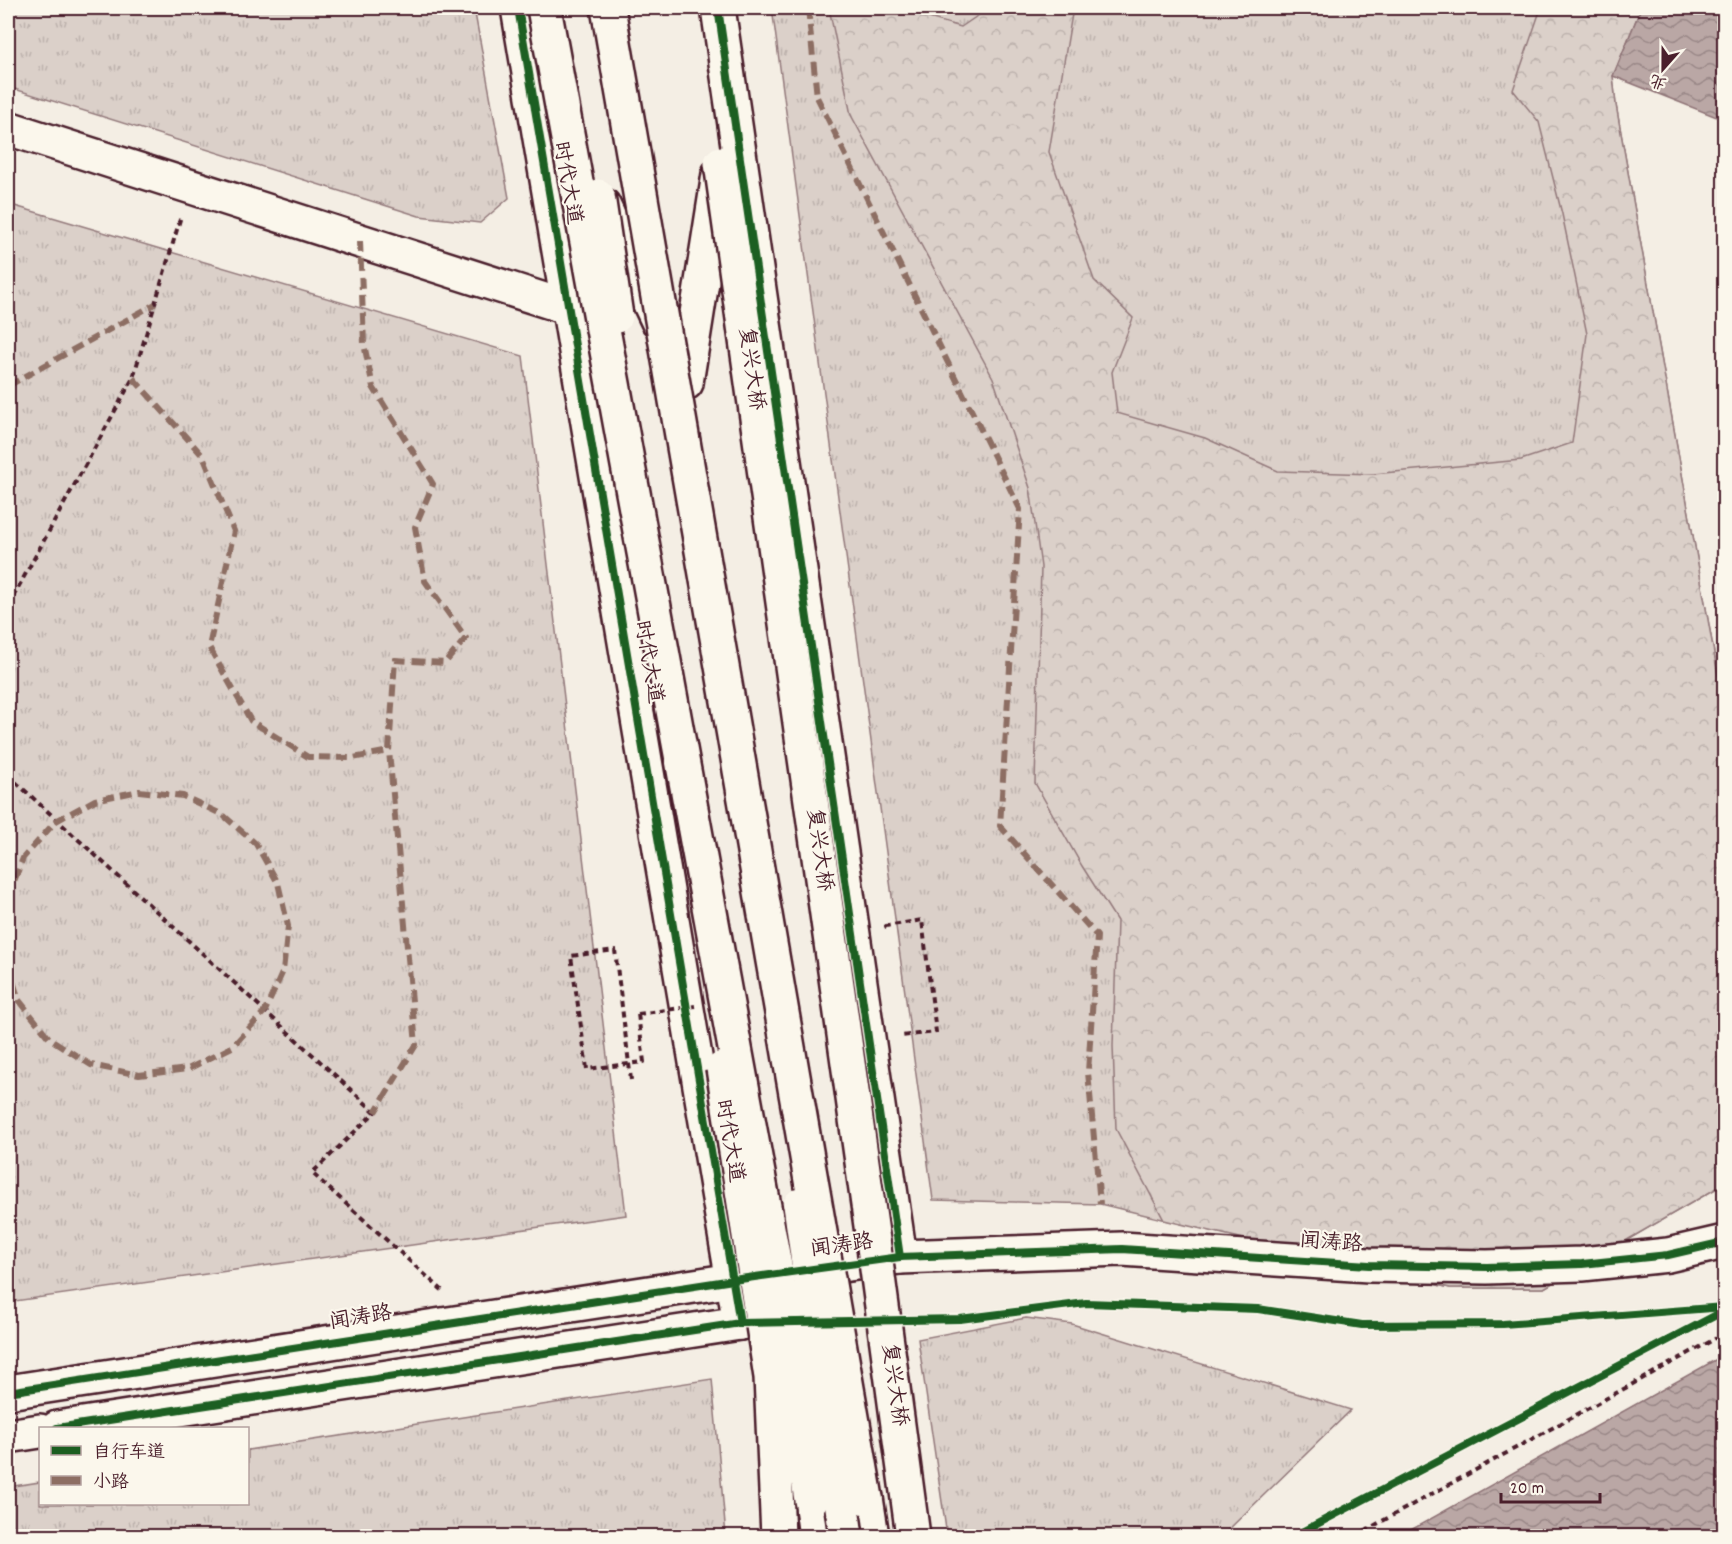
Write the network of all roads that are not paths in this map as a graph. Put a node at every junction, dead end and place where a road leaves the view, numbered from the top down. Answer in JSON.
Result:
{"nodes":[{"id":1,"x":544,"y":8,"type":"edge"},
{"id":2,"x":608,"y":8,"type":"edge"},
{"id":3,"x":719,"y":15,"type":"edge"},
{"id":4,"x":521,"y":21,"type":"edge"},
{"id":5,"x":8,"y":128,"type":"edge"},
{"id":6,"x":721,"y":164,"type":"junction"},
{"id":7,"x":598,"y":196,"type":"junction"},
{"id":8,"x":569,"y":308,"type":"junction"},
{"id":9,"x":687,"y":383,"type":"junction"},
{"id":10,"x":1725,"y":1242,"type":"edge"},
{"id":11,"x":900,"y":1257,"type":"junction"},
{"id":12,"x":733,"y":1280,"type":"junction"},
{"id":13,"x":740,"y":1323,"type":"junction"},
{"id":14,"x":8,"y":1392,"type":"edge"},
{"id":15,"x":64,"y":1427,"type":"edge"},
{"id":16,"x":39,"y":1431,"type":"edge"},
{"id":17,"x":8,"y":1436,"type":"edge"},
{"id":18,"x":778,"y":1536,"type":"edge"},
{"id":19,"x":816,"y":1536,"type":"edge"},
{"id":20,"x":846,"y":1536,"type":"edge"},
{"id":21,"x":872,"y":1536,"type":"edge"},
{"id":22,"x":913,"y":1536,"type":"edge"}],
"edges":[{"from":1,"to":19,"type":"main road","bridge":true},
{"from":2,"to":21,"type":"main road","bridge":true},
{"from":3,"to":6,"type":"main road"},
{"from":3,"to":11,"type":"main road"},
{"from":4,"to":7,"type":"main road"},
{"from":4,"to":8,"type":"main road","name":"时代大道"},
{"from":5,"to":8,"type":"main road"},
{"from":6,"to":9,"type":"main road","bridge":true},
{"from":6,"to":22,"type":"main road","name":"复兴大桥","bridge":true},
{"from":7,"to":9,"type":"main road","bridge":true},
{"from":7,"to":18,"type":"main road","bridge":true},
{"from":8,"to":12,"type":"main road","name":"时代大道"},
{"from":9,"to":20,"type":"main road","bridge":true},
{"from":10,"to":11,"type":"main road","name":"闻涛路"},
{"from":11,"to":12,"type":"main road","name":"闻涛路"},
{"from":11,"to":13,"type":"main road","name":"闻涛路"},
{"from":12,"to":13,"type":"main road","name":"时代大道"},
{"from":12,"to":14,"type":"main road","name":"闻涛路"},
{"from":13,"to":15,"type":"main road","name":"闻涛路"},
{"from":16,"to":17,"type":"main road"}]}
